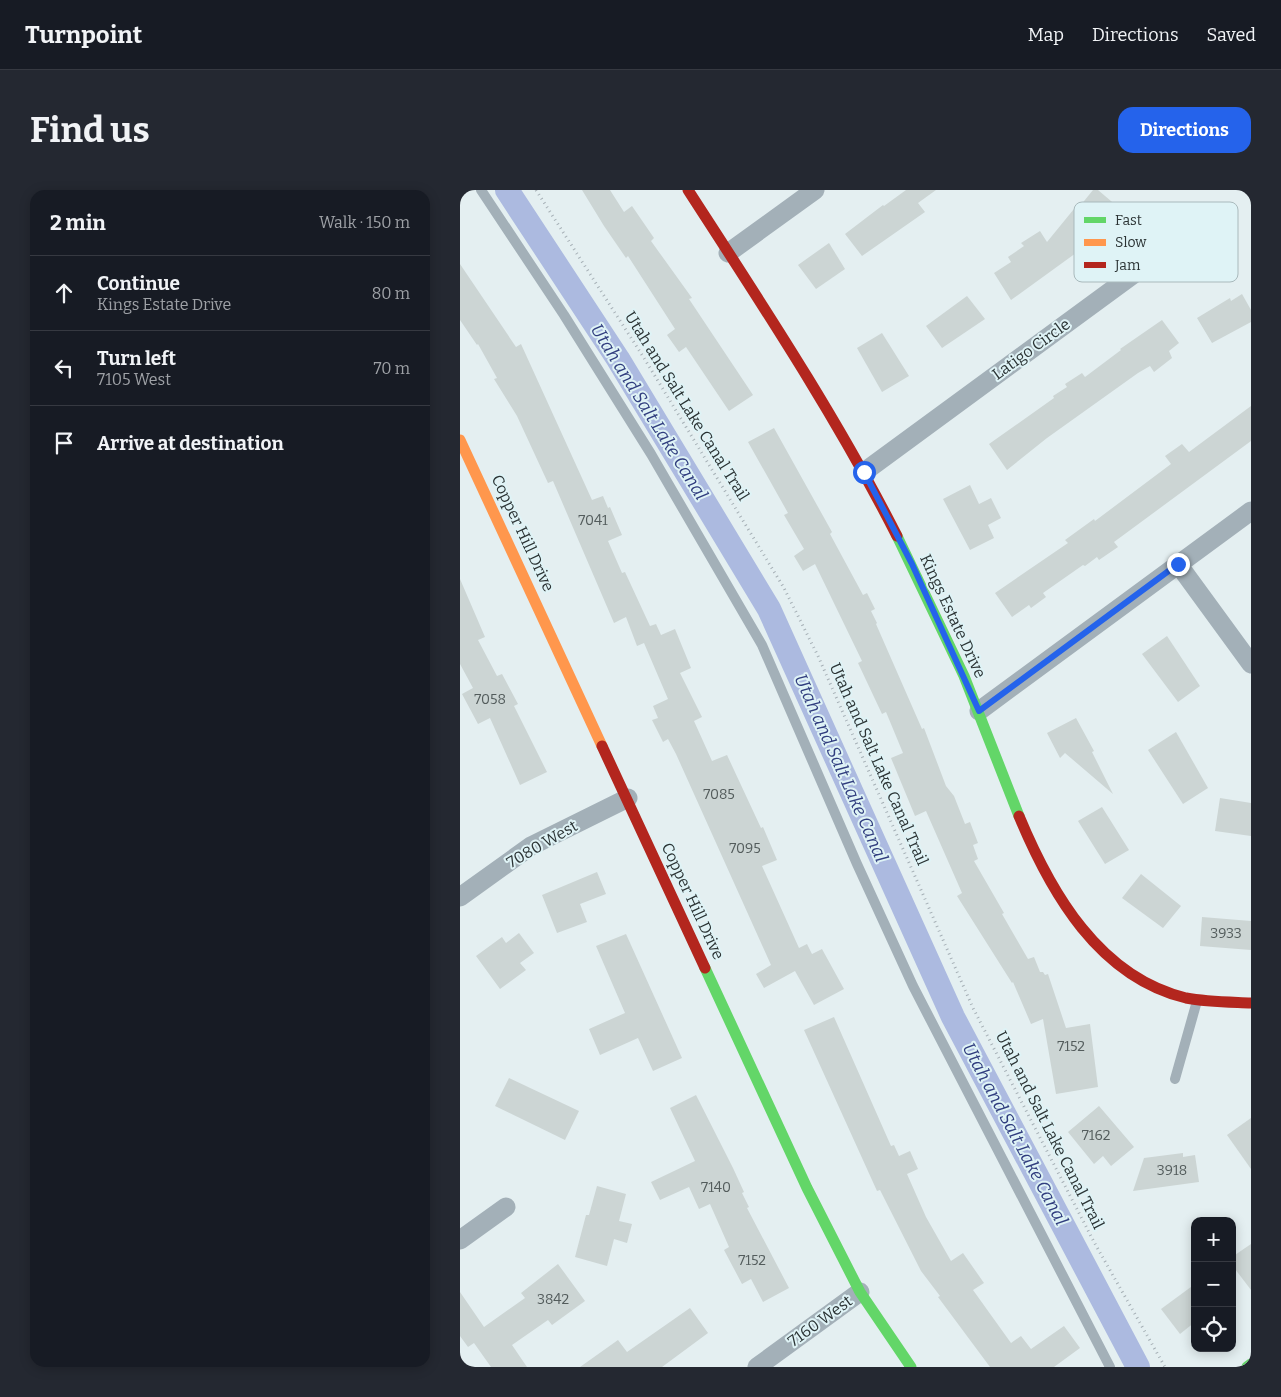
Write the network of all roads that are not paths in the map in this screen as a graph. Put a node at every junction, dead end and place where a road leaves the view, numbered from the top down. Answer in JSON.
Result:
{"nodes":[{"id":1,"x":481,"y":190,"type":"edge"},
{"id":2,"x":688,"y":190,"type":"edge"},
{"id":3,"x":814,"y":190,"type":"edge"},
{"id":4,"x":728,"y":253,"type":"junction"},
{"id":5,"x":1123,"y":282,"type":"edge"},
{"id":6,"x":460,"y":440,"type":"edge"},
{"id":7,"x":864,"y":472,"type":"junction"},
{"id":8,"x":1251,"y":511,"type":"edge"},
{"id":9,"x":1178,"y":564,"type":"junction"},
{"id":10,"x":1251,"y":664,"type":"edge"},
{"id":11,"x":979,"y":711,"type":"junction"},
{"id":12,"x":628,"y":798,"type":"junction"},
{"id":13,"x":460,"y":897,"type":"edge"},
{"id":14,"x":1197,"y":1000,"type":"junction"},
{"id":15,"x":1251,"y":1003,"type":"edge"},
{"id":16,"x":1175,"y":1079,"type":"dead end"},
{"id":17,"x":506,"y":1207,"type":"dead end"},
{"id":18,"x":460,"y":1240,"type":"edge"},
{"id":19,"x":860,"y":1292,"type":"junction"},
{"id":20,"x":1251,"y":1364,"type":"edge"},
{"id":21,"x":757,"y":1367,"type":"edge"},
{"id":22,"x":911,"y":1367,"type":"edge"},
{"id":23,"x":1110,"y":1367,"type":"edge"},
{"id":24,"x":1247,"y":1367,"type":"edge"}],
"edges":[{"from":1,"to":23,"type":"lane"},
{"from":2,"to":4,"type":"street","name":"Kings Estate Drive"},
{"from":3,"to":4,"type":"street"},
{"from":4,"to":7,"type":"street","name":"Kings Estate Drive"},
{"from":5,"to":7,"type":"street","name":"Latigo Circle"},
{"from":6,"to":12,"type":"street","name":"Copper Hill Drive"},
{"from":7,"to":11,"type":"street","name":"Kings Estate Drive"},
{"from":8,"to":9,"type":"street"},
{"from":9,"to":10,"type":"street"},
{"from":9,"to":11,"type":"street"},
{"from":11,"to":14,"type":"street","name":"Kings Estate Drive"},
{"from":12,"to":13,"type":"street","name":"7080 West"},
{"from":12,"to":19,"type":"street","name":"Copper Hill Drive"},
{"from":14,"to":15,"type":"street","name":"Kings Estate Drive"},
{"from":14,"to":16,"type":"lane"},
{"from":17,"to":18,"type":"street"},
{"from":19,"to":21,"type":"street","name":"7160 West"},
{"from":19,"to":22,"type":"street","name":"Copper Hill Drive"},
{"from":20,"to":24,"type":"street"}]}
